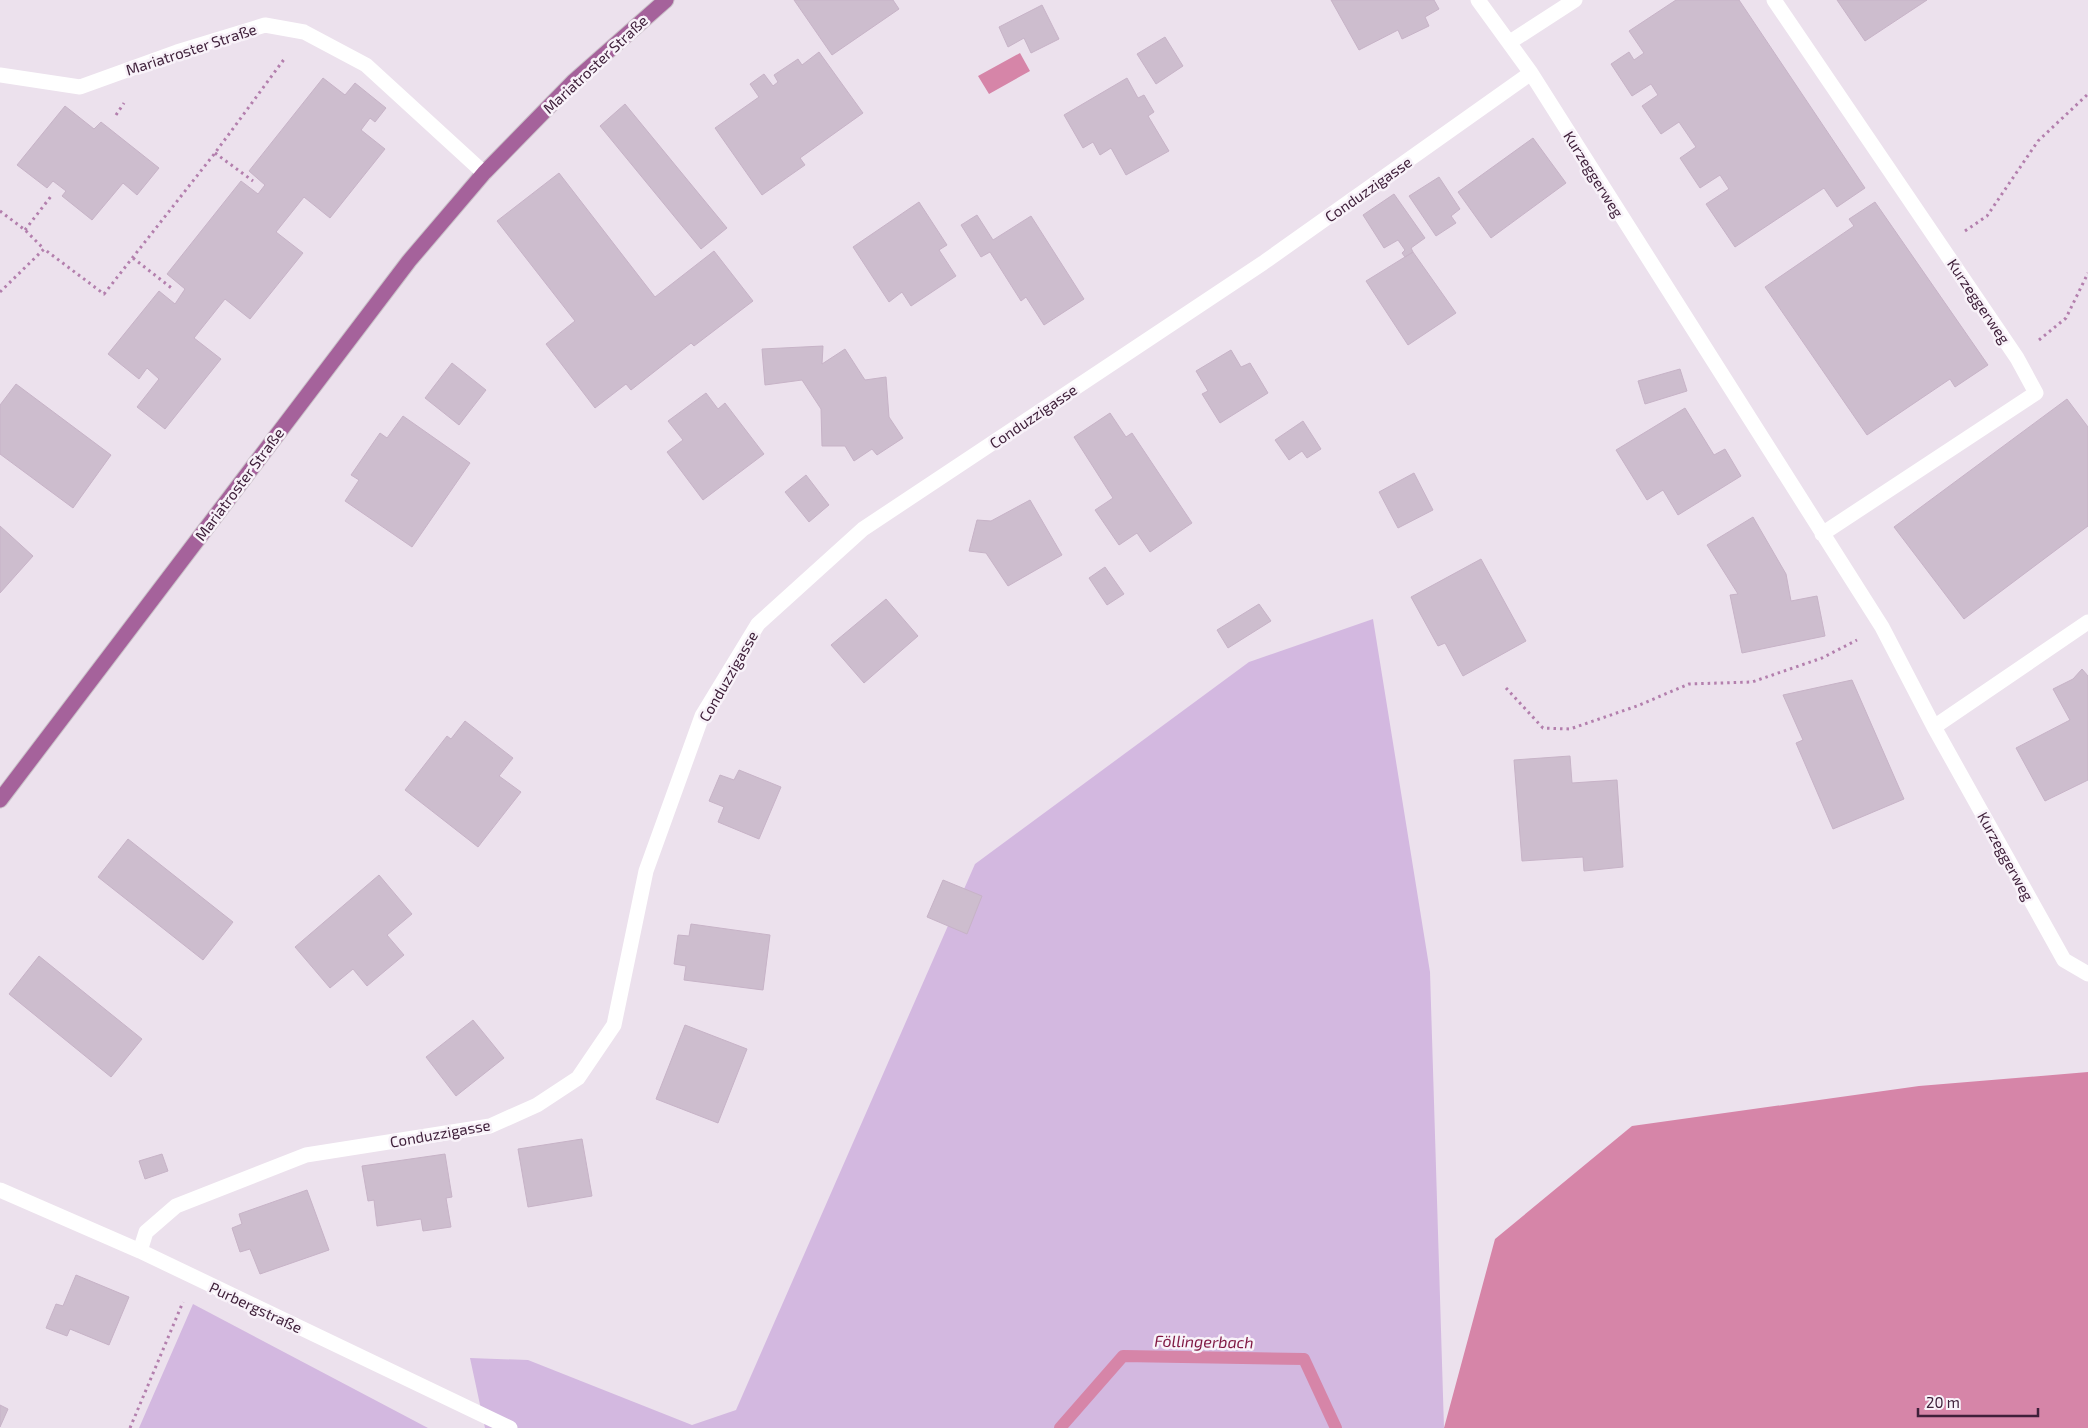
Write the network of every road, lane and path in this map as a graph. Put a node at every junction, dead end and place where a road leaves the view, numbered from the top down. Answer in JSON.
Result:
{"nodes":[{"id":1,"x":666,"y":0,"type":"edge"},
{"id":2,"x":1478,"y":0,"type":"edge"},
{"id":3,"x":1575,"y":0,"type":"edge"},
{"id":4,"x":1774,"y":0,"type":"edge"},
{"id":5,"x":304,"y":32,"type":"junction"},
{"id":6,"x":1510,"y":42,"type":"junction"},
{"id":7,"x":1531,"y":73,"type":"junction"},
{"id":8,"x":0,"y":75,"type":"edge"},
{"id":9,"x":2088,"y":94,"type":"edge"},
{"id":10,"x":215,"y":153,"type":"junction"},
{"id":11,"x":484,"y":173,"type":"junction"},
{"id":12,"x":253,"y":181,"type":"dead end"},
{"id":13,"x":52,"y":195,"type":"dead end"},
{"id":14,"x":0,"y":211,"type":"edge"},
{"id":15,"x":26,"y":230,"type":"junction"},
{"id":16,"x":1942,"y":246,"type":"junction"},
{"id":17,"x":44,"y":249,"type":"junction"},
{"id":18,"x":133,"y":258,"type":"junction"},
{"id":19,"x":2088,"y":273,"type":"edge"},
{"id":20,"x":174,"y":290,"type":"dead end"},
{"id":21,"x":0,"y":292,"type":"edge"},
{"id":22,"x":2017,"y":358,"type":"junction"},
{"id":23,"x":1822,"y":534,"type":"junction"},
{"id":24,"x":2088,"y":622,"type":"edge"},
{"id":25,"x":1882,"y":627,"type":"junction"},
{"id":26,"x":1506,"y":688,"type":"dead end"},
{"id":27,"x":1934,"y":727,"type":"junction"},
{"id":28,"x":0,"y":800,"type":"edge"},
{"id":29,"x":2088,"y":974,"type":"edge"},
{"id":30,"x":0,"y":1190,"type":"edge"},
{"id":31,"x":140,"y":1251,"type":"junction"},
{"id":32,"x":192,"y":1277,"type":"junction"},
{"id":33,"x":130,"y":1428,"type":"edge"},
{"id":34,"x":510,"y":1428,"type":"edge"}],
"edges":[{"from":1,"to":11,"type":"main road","name":"Mariatroster Straße"},
{"from":2,"to":6,"type":"street","name":"Kurzeggerweg"},
{"from":3,"to":6,"type":"street"},
{"from":4,"to":16,"type":"street","name":"Kurzeggerweg"},
{"from":5,"to":8,"type":"street","name":"Mariatroster Straße"},
{"from":5,"to":10,"type":"path"},
{"from":5,"to":11,"type":"street","name":"Mariatroster Straße"},
{"from":6,"to":7,"type":"street","name":"Kurzeggerweg"},
{"from":7,"to":23,"type":"street","name":"Kurzeggerweg"},
{"from":7,"to":31,"type":"street","name":"Conduzzigasse"},
{"from":9,"to":16,"type":"path"},
{"from":10,"to":12,"type":"path"},
{"from":10,"to":18,"type":"path"},
{"from":11,"to":28,"type":"main road","name":"Mariatroster Straße"},
{"from":13,"to":15,"type":"path"},
{"from":14,"to":15,"type":"path"},
{"from":15,"to":17,"type":"path"},
{"from":16,"to":22,"type":"street","name":"Kurzeggerweg"},
{"from":17,"to":18,"type":"path"},
{"from":17,"to":21,"type":"path"},
{"from":18,"to":20,"type":"path"},
{"from":19,"to":22,"type":"path"},
{"from":22,"to":23,"type":"street","name":"Kurzeggerweg"},
{"from":23,"to":25,"type":"street","name":"Kurzeggerweg"},
{"from":24,"to":27,"type":"street"},
{"from":25,"to":26,"type":"path"},
{"from":25,"to":27,"type":"street","name":"Kurzeggerweg"},
{"from":27,"to":29,"type":"street","name":"Kurzeggerweg"},
{"from":30,"to":31,"type":"street","name":"Purbergstraße"},
{"from":31,"to":32,"type":"street","name":"Purbergstraße"},
{"from":32,"to":33,"type":"path"},
{"from":32,"to":34,"type":"street","name":"Purbergstraße"}]}
